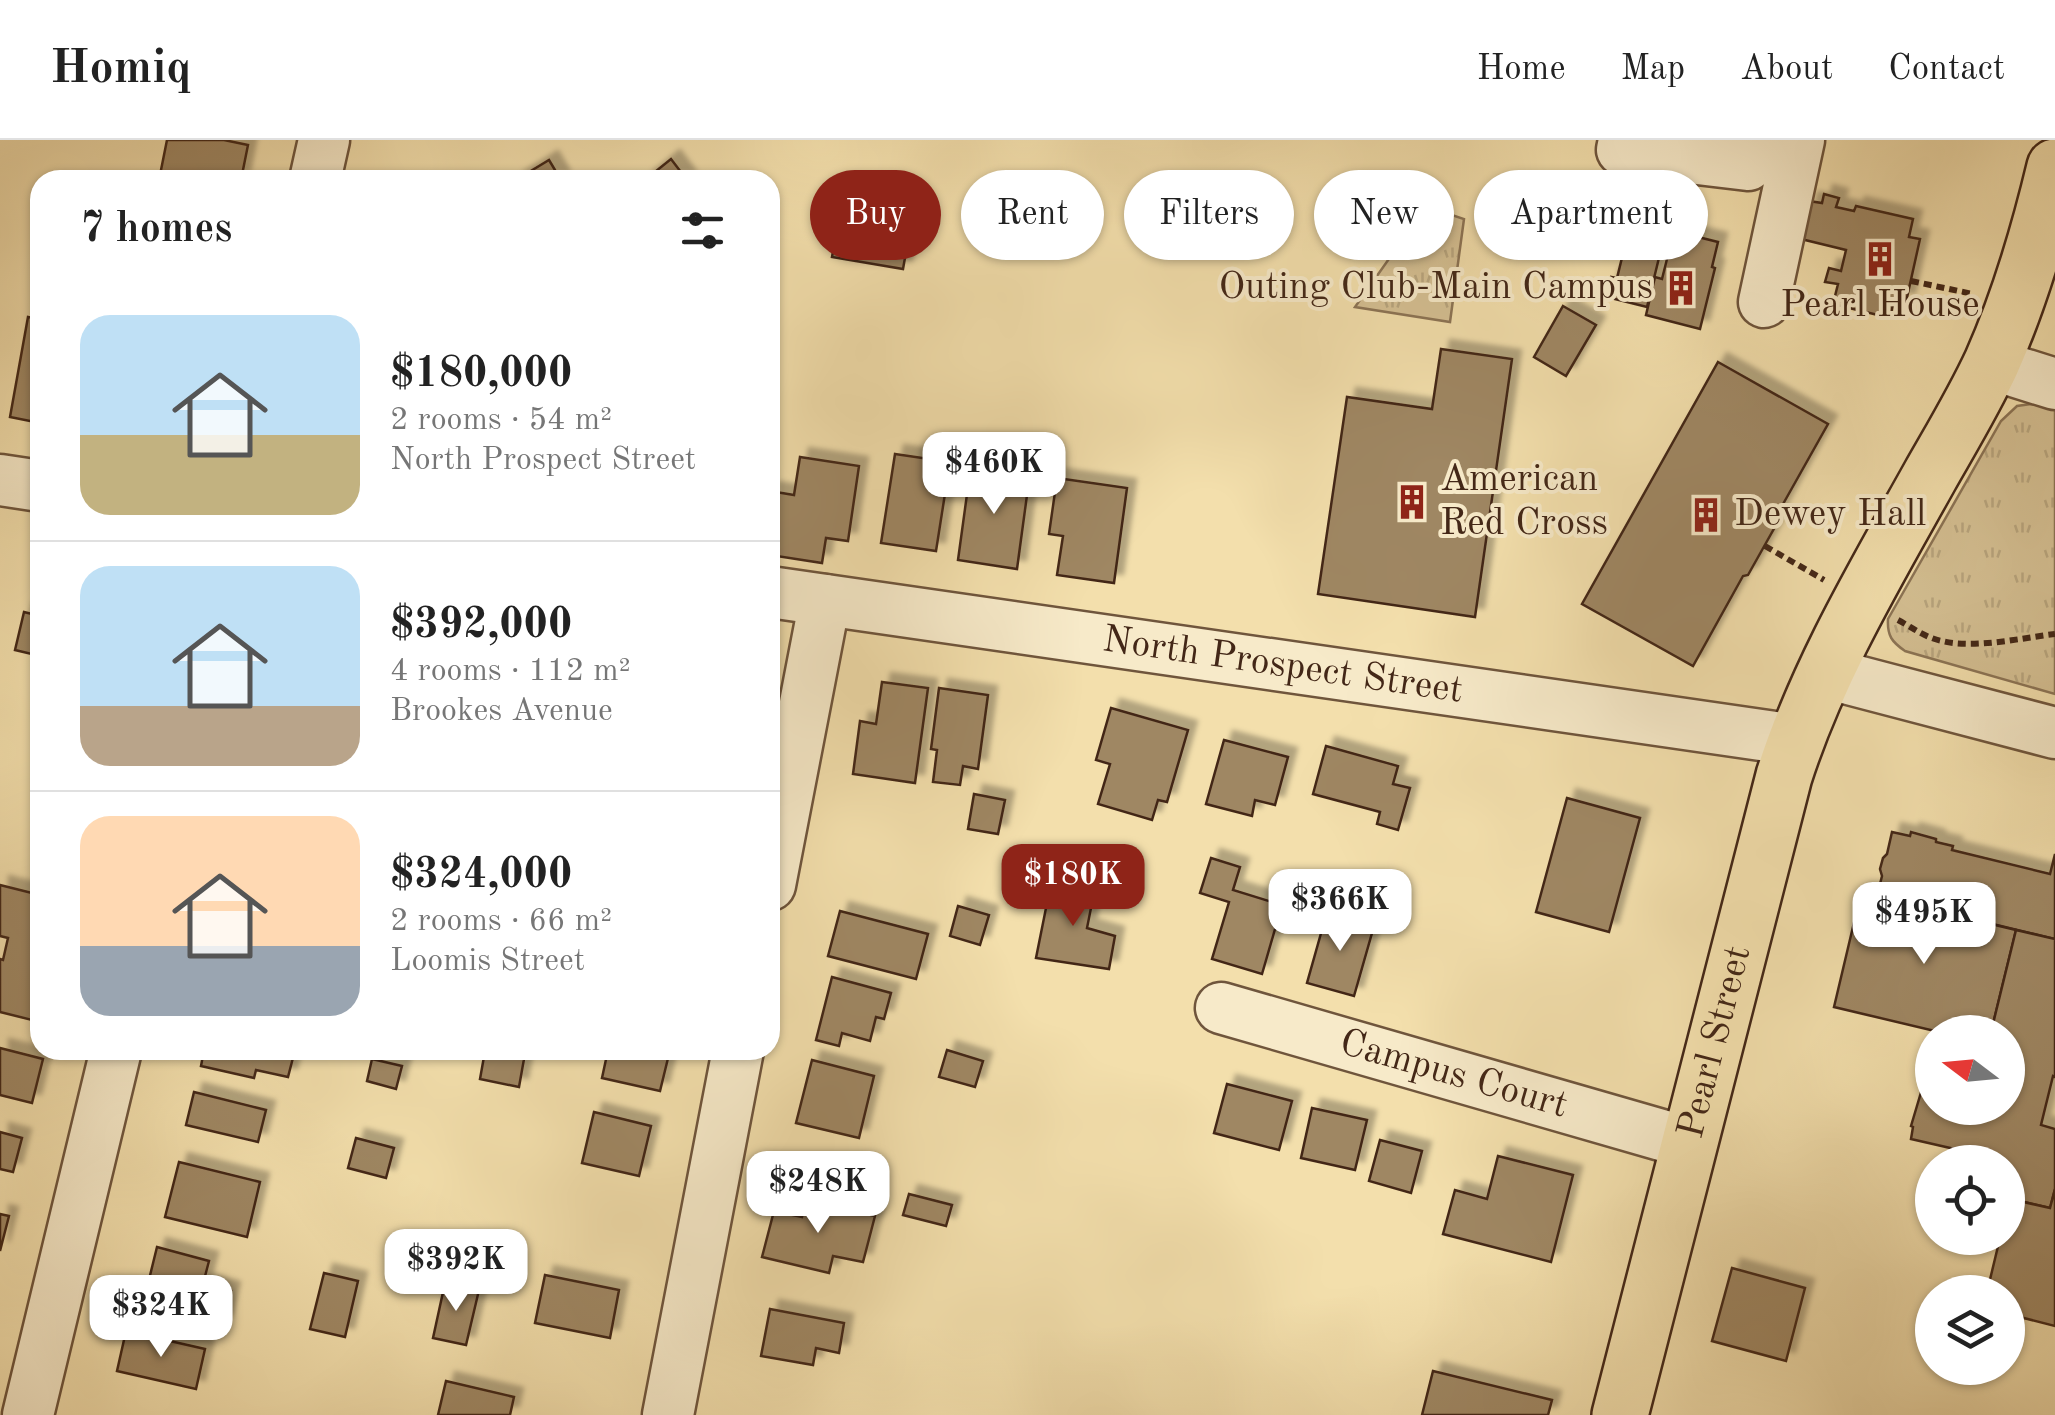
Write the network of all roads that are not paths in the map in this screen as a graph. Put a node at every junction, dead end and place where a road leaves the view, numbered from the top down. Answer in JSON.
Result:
{"nodes":[{"id":1,"x":324,"y":140,"type":"edge"},
{"id":2,"x":1624,"y":140,"type":"edge"},
{"id":3,"x":1757,"y":140,"type":"edge"},
{"id":4,"x":1800,"y":140,"type":"edge"},
{"id":5,"x":2055,"y":167,"type":"edge"},
{"id":6,"x":318,"y":170,"type":"edge"},
{"id":7,"x":1764,"y":302,"type":"dead end"},
{"id":8,"x":1991,"y":364,"type":"junction"},
{"id":9,"x":2055,"y":384,"type":"edge"},
{"id":10,"x":0,"y":480,"type":"edge"},
{"id":11,"x":30,"y":484,"type":"edge"},
{"id":12,"x":780,"y":593,"type":"edge"},
{"id":13,"x":825,"y":600,"type":"junction"},
{"id":14,"x":1826,"y":672,"type":"junction"},
{"id":15,"x":2055,"y":734,"type":"edge"},
{"id":16,"x":1796,"y":740,"type":"junction"},
{"id":17,"x":780,"y":832,"type":"edge"},
{"id":18,"x":1220,"y":1008,"type":"dead end"},
{"id":19,"x":114,"y":1060,"type":"edge"},
{"id":20,"x":736,"y":1060,"type":"edge"},
{"id":21,"x":1690,"y":1142,"type":"junction"},
{"id":22,"x":28,"y":1415,"type":"edge"},
{"id":23,"x":668,"y":1415,"type":"edge"},
{"id":24,"x":1620,"y":1415,"type":"edge"}],
"edges":[{"from":1,"to":6,"type":"street"},
{"from":2,"to":3,"type":"street"},
{"from":4,"to":7,"type":"street"},
{"from":5,"to":8,"type":"main road","name":"Pearl Street"},
{"from":8,"to":9,"type":"street"},
{"from":8,"to":14,"type":"main road","name":"Pearl Street"},
{"from":10,"to":11,"type":"street"},
{"from":12,"to":13,"type":"street","name":"North Prospect Street"},
{"from":13,"to":16,"type":"street","name":"North Prospect Street"},
{"from":13,"to":17,"type":"street"},
{"from":14,"to":15,"type":"street"},
{"from":14,"to":16,"type":"main road","name":"Pearl Street"},
{"from":16,"to":21,"type":"main road","name":"Pearl Street"},
{"from":18,"to":21,"type":"street","name":"Campus Court"},
{"from":19,"to":22,"type":"street"},
{"from":20,"to":23,"type":"street"},
{"from":21,"to":24,"type":"main road","name":"Pearl Street"}]}
